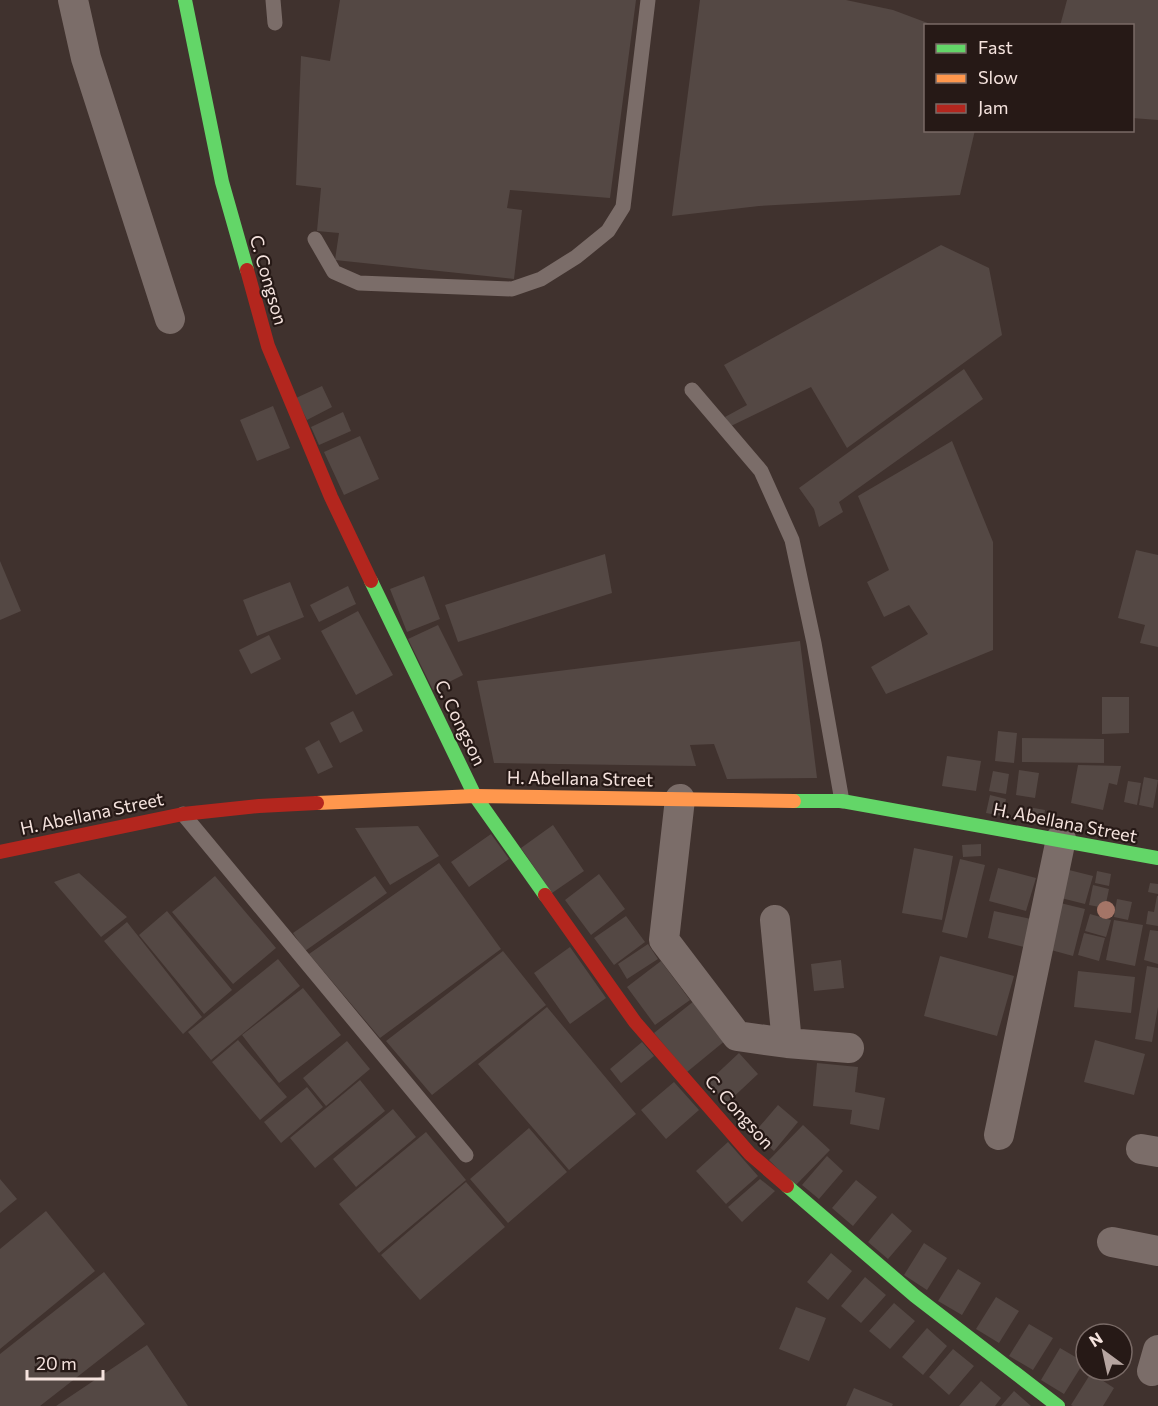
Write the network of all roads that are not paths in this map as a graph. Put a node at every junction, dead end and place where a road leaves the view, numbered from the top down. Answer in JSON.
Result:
{"nodes":[{"id":1,"x":73,"y":0,"type":"edge"},
{"id":2,"x":185,"y":0,"type":"edge"},
{"id":3,"x":273,"y":0,"type":"edge"},
{"id":4,"x":648,"y":0,"type":"edge"},
{"id":5,"x":275,"y":23,"type":"dead end"},
{"id":6,"x":315,"y":239,"type":"dead end"},
{"id":7,"x":170,"y":319,"type":"dead end"},
{"id":8,"x":692,"y":390,"type":"dead end"},
{"id":9,"x":475,"y":796,"type":"junction"},
{"id":10,"x":680,"y":799,"type":"junction"},
{"id":11,"x":842,"y":801,"type":"junction"},
{"id":12,"x":183,"y":814,"type":"junction"},
{"id":13,"x":1061,"y":839,"type":"junction"},
{"id":14,"x":0,"y":852,"type":"edge"},
{"id":15,"x":1158,"y":858,"type":"edge"},
{"id":16,"x":775,"y":920,"type":"dead end"},
{"id":17,"x":787,"y":1044,"type":"junction"},
{"id":18,"x":849,"y":1048,"type":"dead end"},
{"id":19,"x":999,"y":1135,"type":"dead end"},
{"id":20,"x":466,"y":1155,"type":"dead end"},
{"id":21,"x":1112,"y":1242,"type":"dead end"},
{"id":22,"x":1158,"y":1251,"type":"edge"},
{"id":23,"x":1058,"y":1406,"type":"edge"}],
"edges":[{"from":1,"to":7,"type":"street"},
{"from":2,"to":9,"type":"street","name":"C. Congson"},
{"from":3,"to":5,"type":"lane"},
{"from":4,"to":6,"type":"lane"},
{"from":8,"to":11,"type":"lane"},
{"from":9,"to":10,"type":"street","name":"H. Abellana Street"},
{"from":9,"to":12,"type":"street","name":"H. Abellana Street"},
{"from":9,"to":23,"type":"street","name":"C. Congson"},
{"from":10,"to":11,"type":"street","name":"H. Abellana Street"},
{"from":10,"to":17,"type":"street"},
{"from":11,"to":13,"type":"street","name":"H. Abellana Street"},
{"from":12,"to":14,"type":"street","name":"H. Abellana Street"},
{"from":12,"to":20,"type":"lane"},
{"from":13,"to":15,"type":"street","name":"H. Abellana Street"},
{"from":13,"to":19,"type":"street"},
{"from":16,"to":17,"type":"street"},
{"from":17,"to":18,"type":"street"},
{"from":21,"to":22,"type":"street"}]}
